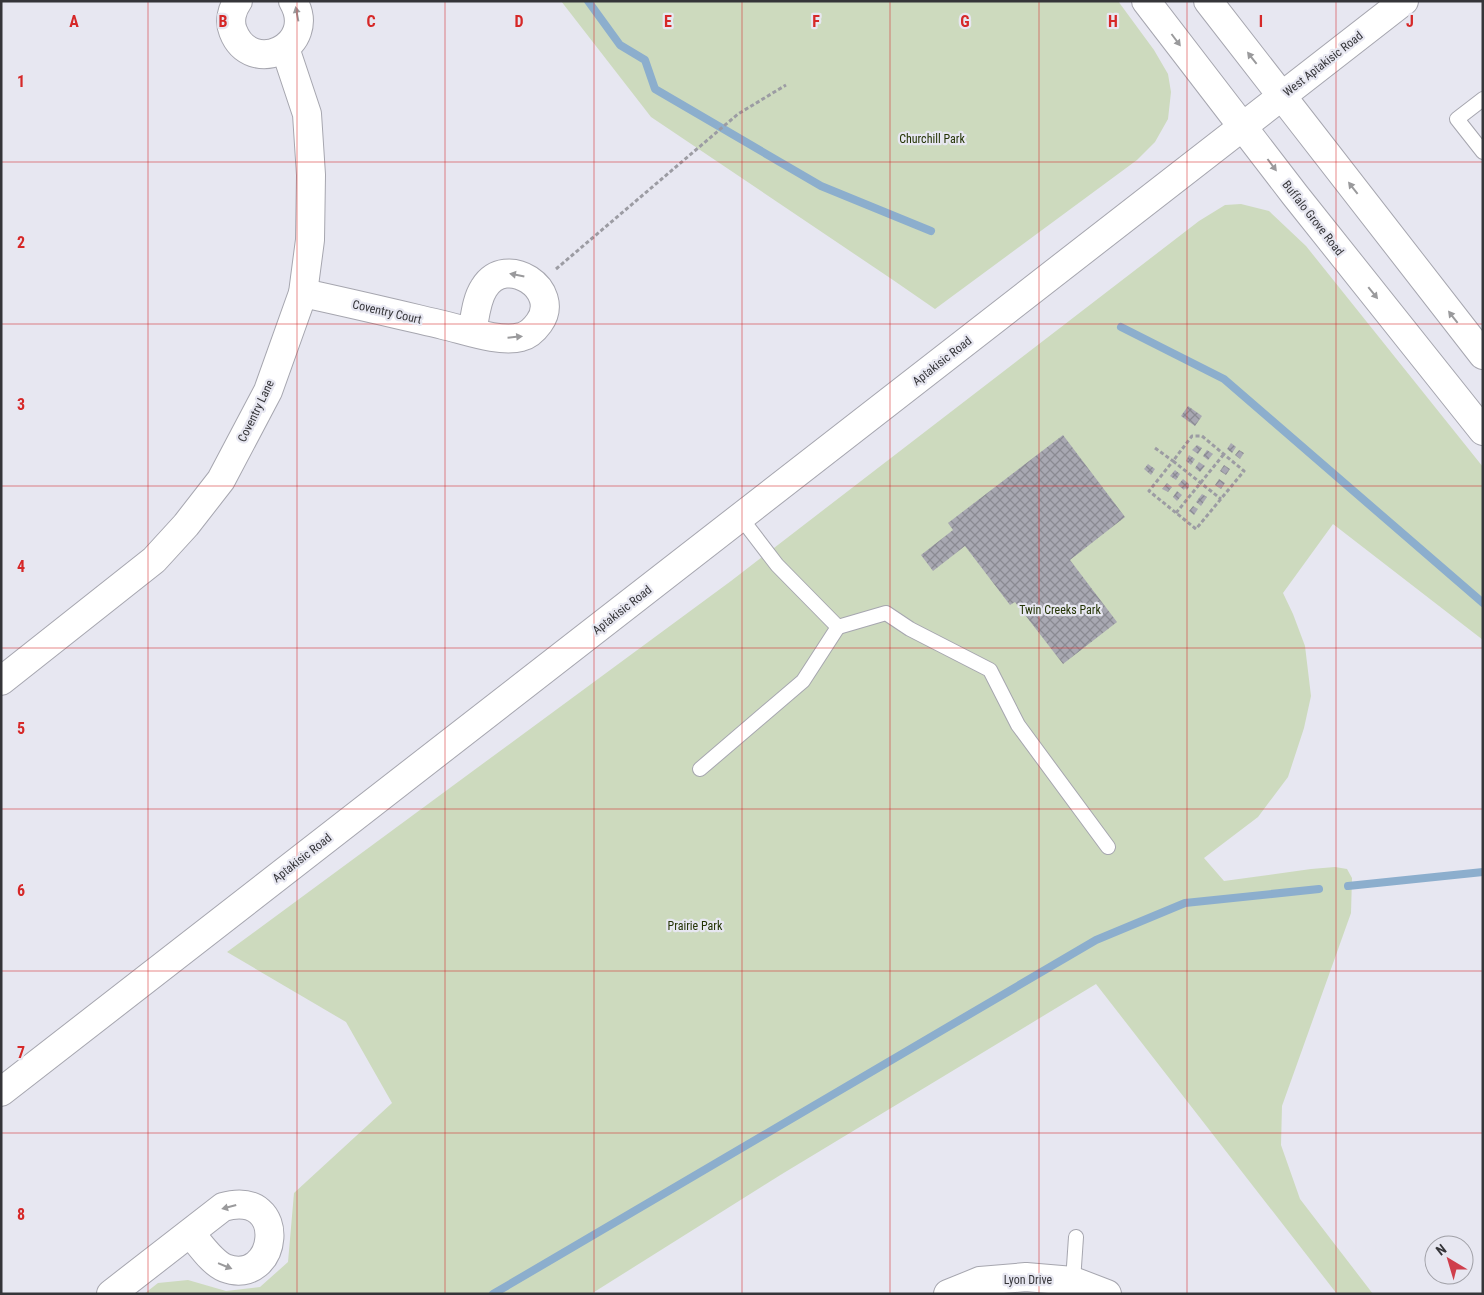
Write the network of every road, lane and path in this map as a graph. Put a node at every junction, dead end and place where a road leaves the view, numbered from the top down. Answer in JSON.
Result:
{"nodes":[{"id":1,"x":238,"y":1,"type":"edge"},
{"id":2,"x":293,"y":1,"type":"edge"},
{"id":3,"x":1146,"y":1,"type":"edge"},
{"id":4,"x":1208,"y":1,"type":"edge"},
{"id":5,"x":1404,"y":1,"type":"edge"},
{"id":6,"x":285,"y":48,"type":"junction"},
{"id":7,"x":786,"y":85,"type":"dead end"},
{"id":8,"x":1282,"y":96,"type":"junction"},
{"id":9,"x":1483,"y":99,"type":"edge"},
{"id":10,"x":1243,"y":127,"type":"junction"},
{"id":11,"x":1483,"y":152,"type":"edge"},
{"id":12,"x":537,"y":286,"type":"junction"},
{"id":13,"x":303,"y":293,"type":"junction"},
{"id":14,"x":472,"y":332,"type":"junction"},
{"id":15,"x":1483,"y":355,"type":"edge"},
{"id":16,"x":1483,"y":431,"type":"edge"},
{"id":17,"x":1155,"y":448,"type":"dead end"},
{"id":18,"x":1224,"y":454,"type":"junction"},
{"id":19,"x":1173,"y":462,"type":"junction"},
{"id":20,"x":1200,"y":483,"type":"junction"},
{"id":21,"x":1221,"y":499,"type":"junction"},
{"id":22,"x":1176,"y":514,"type":"junction"},
{"id":23,"x":741,"y":518,"type":"junction"},
{"id":24,"x":838,"y":627,"type":"junction"},
{"id":25,"x":1,"y":681,"type":"edge"},
{"id":26,"x":700,"y":769,"type":"dead end"},
{"id":27,"x":1108,"y":846,"type":"dead end"},
{"id":28,"x":1,"y":1092,"type":"edge"},
{"id":29,"x":190,"y":1233,"type":"dead end"},
{"id":30,"x":1076,"y":1237,"type":"dead end"},
{"id":31,"x":1073,"y":1281,"type":"junction"},
{"id":32,"x":111,"y":1294,"type":"edge"},
{"id":33,"x":948,"y":1294,"type":"edge"},
{"id":34,"x":1107,"y":1294,"type":"edge"}],
"edges":[{"from":1,"to":6,"type":"main road"},
{"from":6,"to":2,"type":"main road","one_way":true},
{"from":3,"to":10,"type":"main road","name":"Buffalo Grove Road","one_way":true},
{"from":8,"to":4,"type":"main road","one_way":true},
{"from":5,"to":8,"type":"main road","name":"West Aptakisic Road"},
{"from":6,"to":13,"type":"main road","name":"Coventry Lane"},
{"from":7,"to":12,"type":"path"},
{"from":8,"to":10,"type":"main road","name":"West Aptakisic Road"},
{"from":15,"to":8,"type":"main road","one_way":true},
{"from":9,"to":11,"type":"lane"},
{"from":10,"to":16,"type":"main road","name":"Buffalo Grove Road","one_way":true},
{"from":10,"to":23,"type":"main road","name":"Aptakisic Road"},
{"from":12,"to":14,"type":"main road","one_way":true},
{"from":14,"to":12,"type":"main road","name":"Coventry Court","one_way":true},
{"from":13,"to":14,"type":"main road","name":"Coventry Court"},
{"from":13,"to":25,"type":"main road","name":"Coventry Lane"},
{"from":17,"to":19,"type":"path"},
{"from":18,"to":19,"type":"path"},
{"from":18,"to":20,"type":"path"},
{"from":18,"to":21,"type":"path"},
{"from":19,"to":20,"type":"path"},
{"from":19,"to":22,"type":"path"},
{"from":20,"to":21,"type":"path"},
{"from":20,"to":22,"type":"path"},
{"from":21,"to":22,"type":"path"},
{"from":23,"to":24,"type":"lane"},
{"from":23,"to":28,"type":"main road","name":"Aptakisic Road"},
{"from":24,"to":26,"type":"lane"},
{"from":24,"to":27,"type":"lane"},
{"from":29,"to":32,"type":"main road"},
{"from":30,"to":31,"type":"lane"},
{"from":31,"to":33,"type":"main road","name":"Lyon Drive"},
{"from":31,"to":34,"type":"main road","name":"Lyon Drive"}]}
